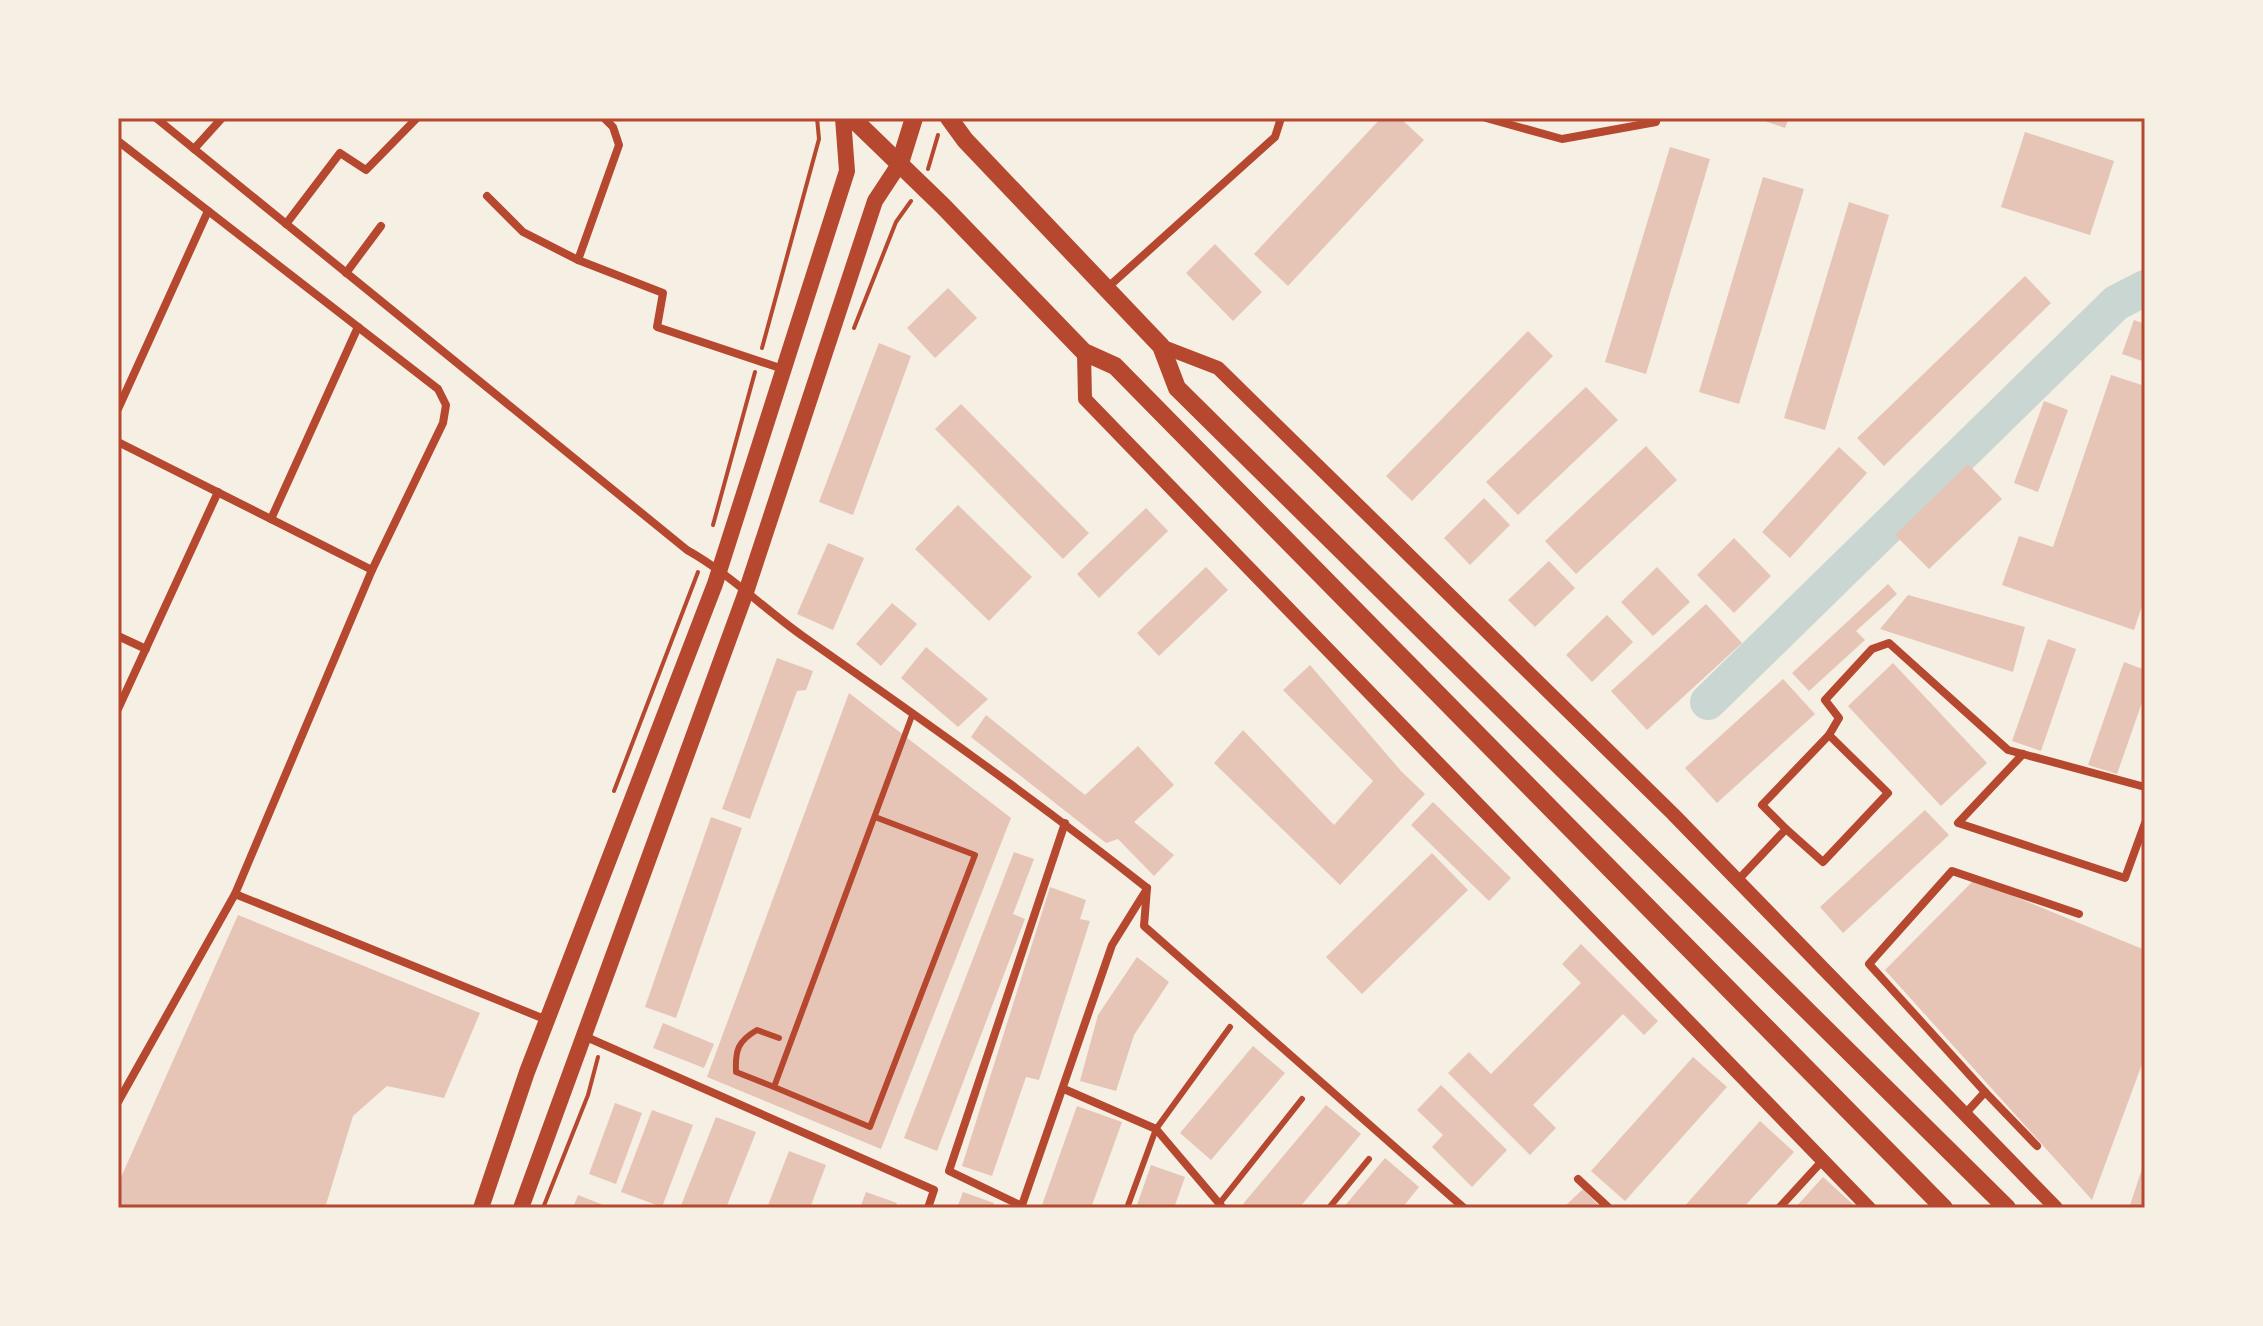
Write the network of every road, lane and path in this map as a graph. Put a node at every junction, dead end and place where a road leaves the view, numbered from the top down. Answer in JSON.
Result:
{"nodes":[{"id":1,"x":156,"y":118,"type":"edge"},
{"id":2,"x":222,"y":118,"type":"edge"},
{"id":3,"x":417,"y":118,"type":"edge"},
{"id":4,"x":604,"y":118,"type":"edge"},
{"id":5,"x":817,"y":118,"type":"edge"},
{"id":6,"x":843,"y":118,"type":"edge"},
{"id":7,"x":852,"y":118,"type":"edge"},
{"id":8,"x":914,"y":118,"type":"edge"},
{"id":9,"x":949,"y":118,"type":"edge"},
{"id":10,"x":1281,"y":118,"type":"edge"},
{"id":11,"x":1486,"y":118,"type":"edge"},
{"id":12,"x":1657,"y":118,"type":"edge"},
{"id":13,"x":118,"y":141,"type":"edge"},
{"id":14,"x":194,"y":149,"type":"junction"},
{"id":15,"x":900,"y":163,"type":"junction"},
{"id":16,"x":487,"y":196,"type":"dead end"},
{"id":17,"x":208,"y":211,"type":"junction"},
{"id":18,"x":286,"y":224,"type":"junction"},
{"id":19,"x":381,"y":226,"type":"dead end"},
{"id":20,"x":578,"y":260,"type":"junction"},
{"id":21,"x":346,"y":273,"type":"junction"},
{"id":22,"x":1107,"y":289,"type":"junction"},
{"id":23,"x":358,"y":327,"type":"junction"},
{"id":24,"x":1161,"y":346,"type":"junction"},
{"id":25,"x":1084,"y":352,"type":"junction"},
{"id":26,"x":760,"y":353,"type":"dead end"},
{"id":27,"x":756,"y":367,"type":"dead end"},
{"id":28,"x":783,"y":369,"type":"junction"},
{"id":29,"x":118,"y":409,"type":"edge"},
{"id":30,"x":118,"y":442,"type":"edge"},
{"id":31,"x":218,"y":492,"type":"junction"},
{"id":32,"x":271,"y":519,"type":"junction"},
{"id":33,"x":704,"y":559,"type":"junction"},
{"id":34,"x":372,"y":570,"type":"junction"},
{"id":35,"x":720,"y":570,"type":"junction"},
{"id":36,"x":746,"y":592,"type":"junction"},
{"id":37,"x":118,"y":636,"type":"edge"},
{"id":38,"x":146,"y":649,"type":"junction"},
{"id":39,"x":118,"y":709,"type":"edge"},
{"id":40,"x":913,"y":713,"type":"junction"},
{"id":41,"x":1829,"y":735,"type":"junction"},
{"id":42,"x":2023,"y":754,"type":"junction"},
{"id":43,"x":2145,"y":787,"type":"edge"},
{"id":44,"x":613,"y":794,"type":"dead end"},
{"id":45,"x":875,"y":817,"type":"junction"},
{"id":46,"x":1065,"y":823,"type":"junction"},
{"id":47,"x":2145,"y":823,"type":"edge"},
{"id":48,"x":1786,"y":829,"type":"junction"},
{"id":49,"x":1738,"y":880,"type":"junction"},
{"id":50,"x":1147,"y":888,"type":"junction"},
{"id":51,"x":235,"y":894,"type":"junction"},
{"id":52,"x":2079,"y":914,"type":"dead end"},
{"id":53,"x":547,"y":1020,"type":"junction"},
{"id":54,"x":1230,"y":1027,"type":"dead end"},
{"id":55,"x":584,"y":1036,"type":"junction"},
{"id":56,"x":779,"y":1038,"type":"dead end"},
{"id":57,"x":774,"y":1087,"type":"junction"},
{"id":58,"x":1064,"y":1089,"type":"junction"},
{"id":59,"x":1985,"y":1092,"type":"junction"},
{"id":60,"x":1302,"y":1099,"type":"dead end"},
{"id":61,"x":118,"y":1102,"type":"edge"},
{"id":62,"x":1965,"y":1114,"type":"junction"},
{"id":63,"x":1156,"y":1129,"type":"junction"},
{"id":64,"x":2037,"y":1146,"type":"dead end"},
{"id":65,"x":1369,"y":1159,"type":"dead end"},
{"id":66,"x":1823,"y":1160,"type":"junction"},
{"id":67,"x":1578,"y":1179,"type":"dead end"},
{"id":68,"x":1221,"y":1206,"type":"edge"},
{"id":69,"x":1021,"y":1207,"type":"edge"},
{"id":70,"x":481,"y":1208,"type":"edge"},
{"id":71,"x":521,"y":1208,"type":"edge"},
{"id":72,"x":928,"y":1208,"type":"edge"},
{"id":73,"x":1127,"y":1208,"type":"edge"},
{"id":74,"x":1329,"y":1208,"type":"edge"},
{"id":75,"x":1464,"y":1208,"type":"edge"},
{"id":76,"x":1609,"y":1208,"type":"edge"},
{"id":77,"x":1779,"y":1208,"type":"edge"},
{"id":78,"x":1869,"y":1208,"type":"edge"},
{"id":79,"x":1944,"y":1208,"type":"edge"},
{"id":80,"x":2007,"y":1208,"type":"edge"},
{"id":81,"x":2056,"y":1208,"type":"edge"}],
"edges":[{"from":1,"to":14,"type":"street"},
{"from":2,"to":14,"type":"street"},
{"from":3,"to":18,"type":"street"},
{"from":4,"to":20,"type":"street"},
{"from":5,"to":26,"type":"path"},
{"from":6,"to":28,"type":"main road"},
{"from":7,"to":15,"type":"main road"},
{"from":8,"to":15,"type":"main road"},
{"from":9,"to":22,"type":"main road"},
{"from":10,"to":22,"type":"street"},
{"from":11,"to":12,"type":"street"},
{"from":13,"to":17,"type":"street"},
{"from":14,"to":18,"type":"street"},
{"from":15,"to":25,"type":"main road"},
{"from":15,"to":36,"type":"main road"},
{"from":16,"to":20,"type":"street"},
{"from":17,"to":23,"type":"street"},
{"from":17,"to":29,"type":"street"},
{"from":18,"to":21,"type":"street"},
{"from":19,"to":21,"type":"street"},
{"from":20,"to":28,"type":"street"},
{"from":21,"to":33,"type":"street"},
{"from":22,"to":24,"type":"main road"},
{"from":23,"to":32,"type":"street"},
{"from":23,"to":34,"type":"street"},
{"from":24,"to":49,"type":"street"},
{"from":24,"to":80,"type":"main road"},
{"from":25,"to":66,"type":"street"},
{"from":25,"to":79,"type":"main road"},
{"from":27,"to":33,"type":"path"},
{"from":28,"to":35,"type":"main road"},
{"from":30,"to":31,"type":"street"},
{"from":31,"to":32,"type":"street"},
{"from":31,"to":38,"type":"street"},
{"from":32,"to":34,"type":"street"},
{"from":33,"to":35,"type":"street"},
{"from":33,"to":44,"type":"path"},
{"from":34,"to":51,"type":"street"},
{"from":35,"to":36,"type":"street"},
{"from":35,"to":53,"type":"main road"},
{"from":36,"to":40,"type":"street"},
{"from":36,"to":55,"type":"main road"},
{"from":37,"to":38,"type":"street"},
{"from":38,"to":39,"type":"street"},
{"from":40,"to":45,"type":"lane"},
{"from":40,"to":46,"type":"street"},
{"from":41,"to":42,"type":"street"},
{"from":41,"to":48,"type":"street"},
{"from":41,"to":48,"type":"street"},
{"from":42,"to":43,"type":"street"},
{"from":42,"to":47,"type":"street"},
{"from":45,"to":57,"type":"lane"},
{"from":45,"to":57,"type":"lane"},
{"from":46,"to":50,"type":"street"},
{"from":46,"to":69,"type":"street"},
{"from":48,"to":49,"type":"street"},
{"from":49,"to":62,"type":"street"},
{"from":50,"to":58,"type":"street"},
{"from":50,"to":75,"type":"street"},
{"from":51,"to":53,"type":"street"},
{"from":51,"to":61,"type":"street"},
{"from":52,"to":59,"type":"street"},
{"from":53,"to":70,"type":"main road"},
{"from":54,"to":63,"type":"lane"},
{"from":55,"to":71,"type":"main road"},
{"from":55,"to":72,"type":"street"},
{"from":56,"to":57,"type":"lane"},
{"from":58,"to":63,"type":"street"},
{"from":58,"to":69,"type":"street"},
{"from":59,"to":62,"type":"street"},
{"from":59,"to":64,"type":"street"},
{"from":60,"to":68,"type":"lane"},
{"from":62,"to":81,"type":"street"},
{"from":63,"to":68,"type":"street"},
{"from":63,"to":73,"type":"lane"},
{"from":65,"to":74,"type":"lane"},
{"from":66,"to":77,"type":"street"},
{"from":66,"to":78,"type":"street"},
{"from":67,"to":76,"type":"street"}]}
